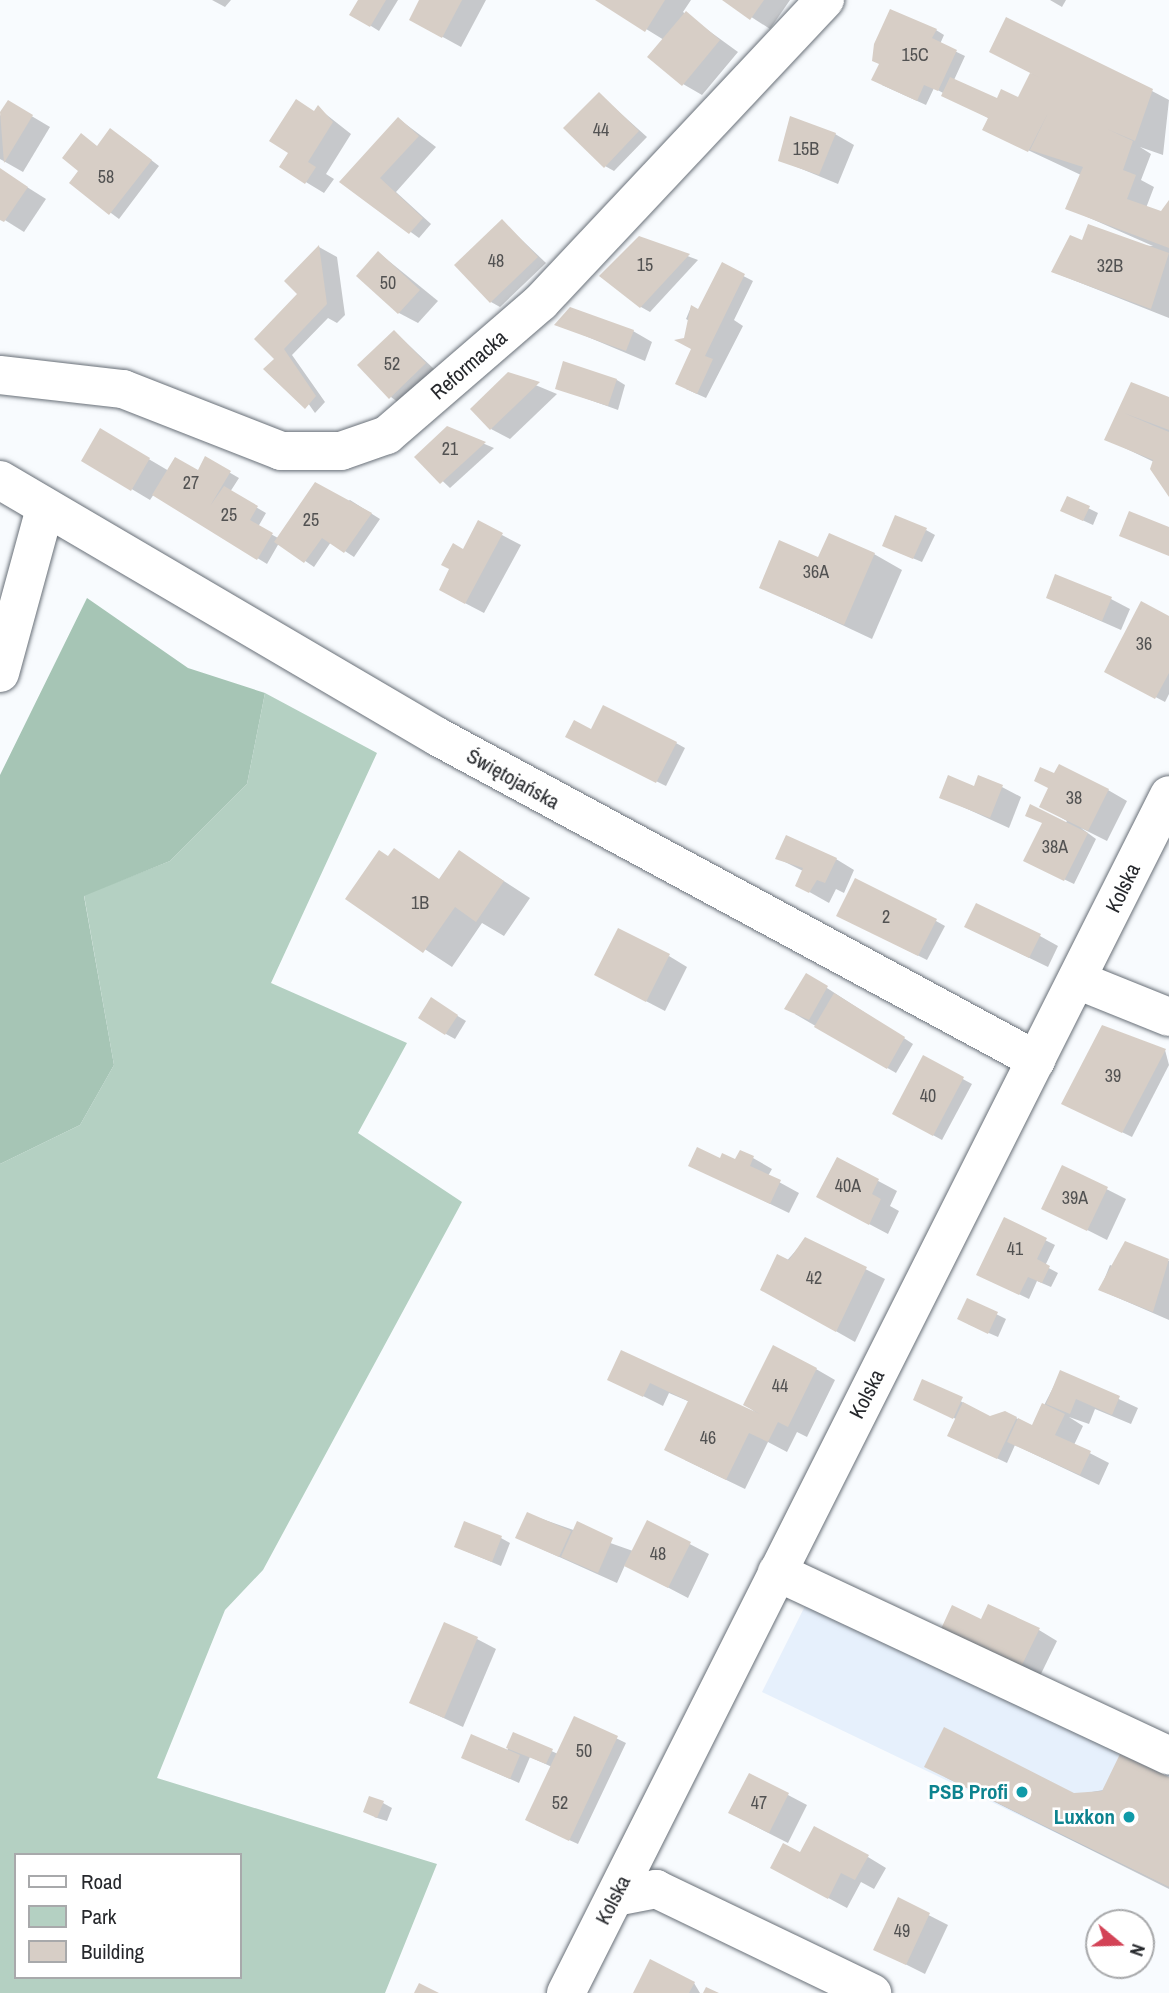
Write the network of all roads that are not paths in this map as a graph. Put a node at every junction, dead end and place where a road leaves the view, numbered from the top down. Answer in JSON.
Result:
{"nodes":[{"id":1,"x":825,"y":0,"type":"edge"},
{"id":2,"x":0,"y":375,"type":"edge"},
{"id":3,"x":0,"y":480,"type":"edge"},
{"id":4,"x":45,"y":508,"type":"junction"},
{"id":5,"x":0,"y":673,"type":"edge"},
{"id":6,"x":1169,"y":795,"type":"edge"},
{"id":7,"x":1077,"y":980,"type":"junction"},
{"id":8,"x":1169,"y":1017,"type":"edge"},
{"id":9,"x":1036,"y":1060,"type":"junction"},
{"id":10,"x":778,"y":1572,"type":"junction"},
{"id":11,"x":1169,"y":1756,"type":"edge"},
{"id":12,"x":615,"y":1897,"type":"junction"},
{"id":13,"x":566,"y":1993,"type":"edge"},
{"id":14,"x":872,"y":1993,"type":"edge"}],
"edges":[{"from":1,"to":2,"type":"street","name":"Reformacka"},
{"from":3,"to":4,"type":"street","name":"Świętojańska"},
{"from":4,"to":5,"type":"street"},
{"from":4,"to":9,"type":"street","name":"Świętojańska"},
{"from":6,"to":7,"type":"street","name":"Kolska"},
{"from":7,"to":8,"type":"street"},
{"from":7,"to":9,"type":"street","name":"Kolska"},
{"from":9,"to":10,"type":"street","name":"Kolska"},
{"from":10,"to":11,"type":"street"},
{"from":10,"to":12,"type":"street","name":"Kolska"},
{"from":12,"to":13,"type":"street","name":"Kolska"},
{"from":12,"to":14,"type":"street"}]}
